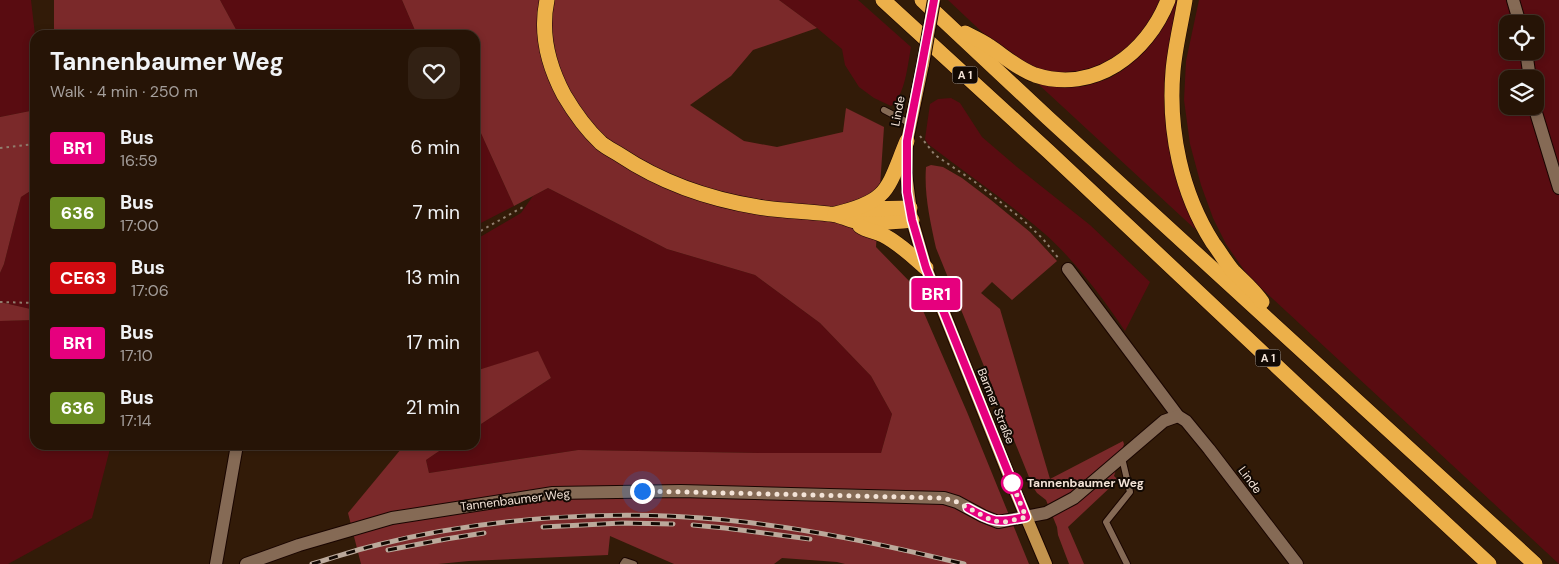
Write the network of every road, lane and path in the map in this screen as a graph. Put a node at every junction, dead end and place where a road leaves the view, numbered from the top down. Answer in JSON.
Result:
{"nodes":[{"id":1,"x":547,"y":0,"type":"edge"},
{"id":2,"x":883,"y":0,"type":"edge"},
{"id":3,"x":922,"y":0,"type":"edge"},
{"id":4,"x":934,"y":0,"type":"edge"},
{"id":5,"x":1168,"y":0,"type":"edge"},
{"id":6,"x":1185,"y":0,"type":"edge"},
{"id":7,"x":1513,"y":0,"type":"edge"},
{"id":8,"x":1517,"y":15,"type":"edge"},
{"id":9,"x":950,"y":26,"type":"junction"},
{"id":10,"x":884,"y":110,"type":"dead end"},
{"id":11,"x":1537,"y":115,"type":"edge"},
{"id":12,"x":910,"y":123,"type":"junction"},
{"id":13,"x":914,"y":139,"type":"junction"},
{"id":14,"x":30,"y":145,"type":"edge"},
{"id":15,"x":0,"y":148,"type":"edge"},
{"id":16,"x":1559,"y":188,"type":"edge"},
{"id":17,"x":523,"y":207,"type":"dead end"},
{"id":18,"x":911,"y":214,"type":"junction"},
{"id":19,"x":855,"y":215,"type":"junction"},
{"id":20,"x":480,"y":231,"type":"edge"},
{"id":21,"x":924,"y":262,"type":"junction"},
{"id":22,"x":1068,"y":269,"type":"joint"},
{"id":23,"x":0,"y":302,"type":"edge"},
{"id":24,"x":30,"y":303,"type":"edge"},
{"id":25,"x":1288,"y":337,"type":"junction"},
{"id":26,"x":1178,"y":416,"type":"junction"},
{"id":27,"x":236,"y":450,"type":"edge"},
{"id":28,"x":1121,"y":456,"type":"junction"},
{"id":29,"x":1026,"y":517,"type":"junction"},
{"id":30,"x":216,"y":564,"type":"edge"},
{"id":31,"x":246,"y":564,"type":"edge"},
{"id":32,"x":623,"y":564,"type":"edge"},
{"id":33,"x":634,"y":564,"type":"edge"},
{"id":34,"x":1046,"y":564,"type":"edge"},
{"id":35,"x":1127,"y":564,"type":"edge"},
{"id":36,"x":1297,"y":564,"type":"edge"},
{"id":37,"x":1489,"y":564,"type":"edge"},
{"id":38,"x":1535,"y":564,"type":"edge"}],
"edges":[{"from":1,"to":19,"type":"highway"},
{"from":2,"to":37,"type":"highway","number":"A 1"},
{"from":3,"to":9,"type":"highway","number":"A 1"},
{"from":4,"to":12,"type":"main road","name":"Linde","bridge":true},
{"from":5,"to":9,"type":"highway"},
{"from":6,"to":25,"type":"highway"},
{"from":7,"to":8,"type":"street"},
{"from":9,"to":25,"type":"highway","number":"A 1"},
{"from":10,"to":12,"type":"lane"},
{"from":11,"to":16,"type":"street"},
{"from":12,"to":13,"type":"main road","name":"Linde"},
{"from":13,"to":18,"type":"main road","name":"Linde"},
{"from":13,"to":19,"type":"highway"},
{"from":13,"to":22,"type":"path"},
{"from":14,"to":15,"type":"path"},
{"from":17,"to":20,"type":"path"},
{"from":18,"to":19,"type":"highway"},
{"from":18,"to":21,"type":"main road","name":"Linde"},
{"from":19,"to":21,"type":"highway"},
{"from":21,"to":29,"type":"main road","name":"Barmer Straße"},
{"from":22,"to":26,"type":"street","name":"Linde"},
{"from":23,"to":24,"type":"path"},
{"from":25,"to":38,"type":"highway","number":"A 1"},
{"from":26,"to":28,"type":"street"},
{"from":26,"to":36,"type":"street","name":"Linde"},
{"from":27,"to":30,"type":"street"},
{"from":28,"to":29,"type":"street"},
{"from":28,"to":35,"type":"lane"},
{"from":29,"to":31,"type":"street","name":"Tannenbaumer Weg"},
{"from":29,"to":34,"type":"main road","name":"Barmer Straße"},
{"from":32,"to":33,"type":"lane"}]}
